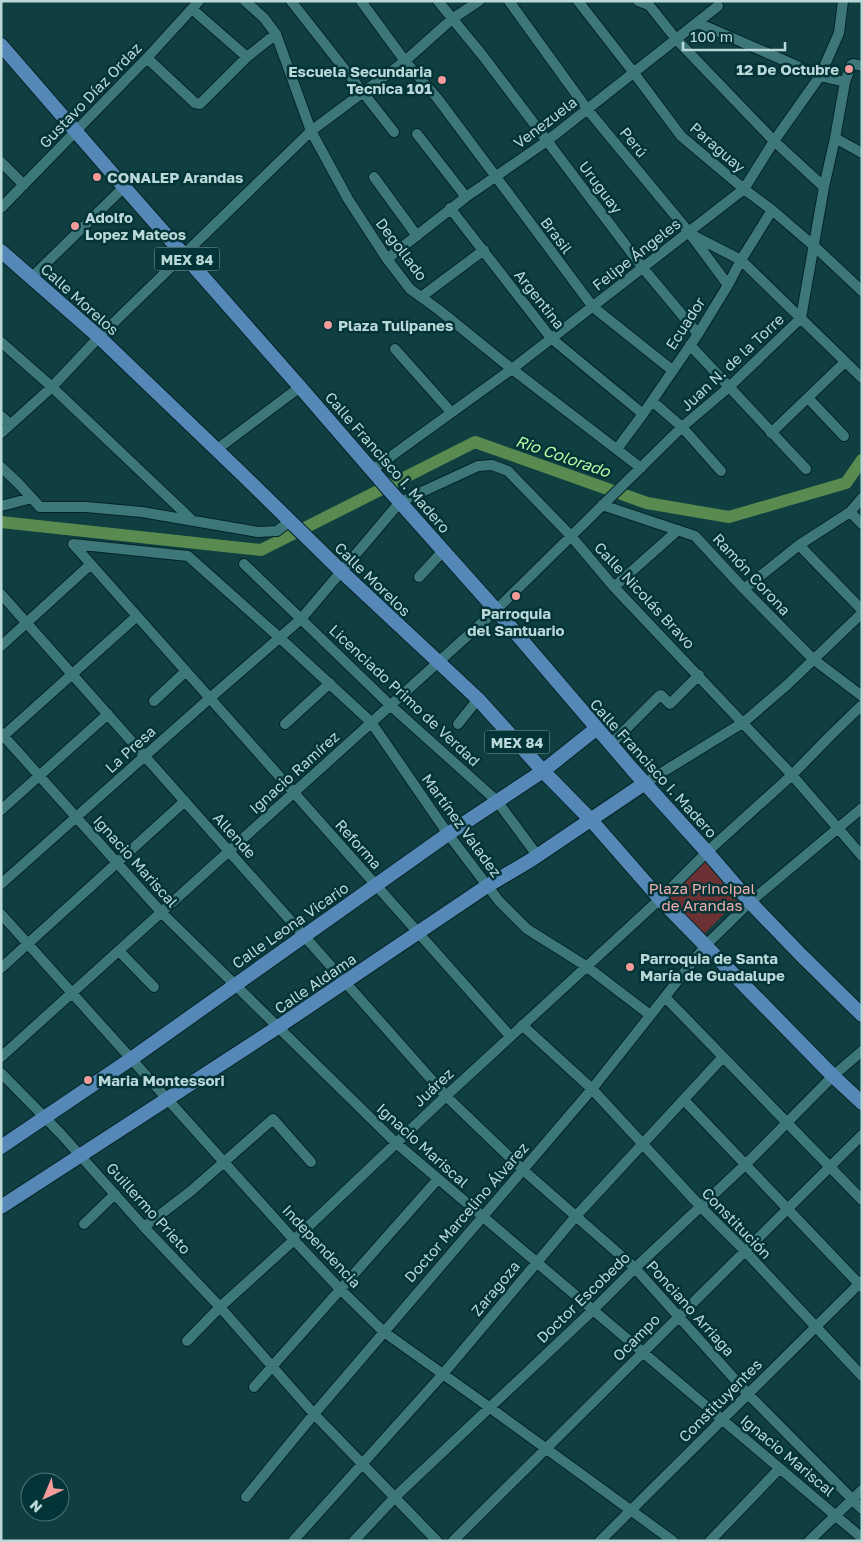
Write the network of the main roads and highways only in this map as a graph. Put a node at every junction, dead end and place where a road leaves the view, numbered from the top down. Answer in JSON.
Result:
{"nodes":[{"id":1,"x":1,"y":45,"type":"edge"},
{"id":2,"x":1,"y":251,"type":"edge"},
{"id":3,"x":597,"y":728,"type":"junction"},
{"id":4,"x":543,"y":771,"type":"junction"},
{"id":5,"x":646,"y":784,"type":"junction"},
{"id":6,"x":591,"y":820,"type":"junction"},
{"id":7,"x":862,"y":1015,"type":"edge"},
{"id":8,"x":862,"y":1103,"type":"edge"},
{"id":9,"x":1,"y":1147,"type":"edge"},
{"id":10,"x":1,"y":1207,"type":"edge"}],
"edges":[{"from":1,"to":3,"type":"main road","name":"Calle Francisco I. Madero","number":"MEX 84"},
{"from":2,"to":4,"type":"main road","name":"Calle Morelos","number":"MEX 84"},
{"from":3,"to":4,"type":"main road","name":"Calle Leona Vicario"},
{"from":3,"to":5,"type":"main road","name":"Calle Francisco I. Madero","number":"MEX 84"},
{"from":4,"to":6,"type":"main road","name":"Calle Morelos","number":"MEX 84"},
{"from":4,"to":9,"type":"main road","name":"Calle Leona Vicario"},
{"from":5,"to":6,"type":"main road","name":"Calle Aldama"},
{"from":5,"to":7,"type":"main road","name":"Calle Francisco I. Madero","number":"MEX 84"},
{"from":6,"to":8,"type":"main road","name":"Calle Morelos","number":"MEX 84"},
{"from":6,"to":10,"type":"main road","name":"Calle Aldama"}]}
